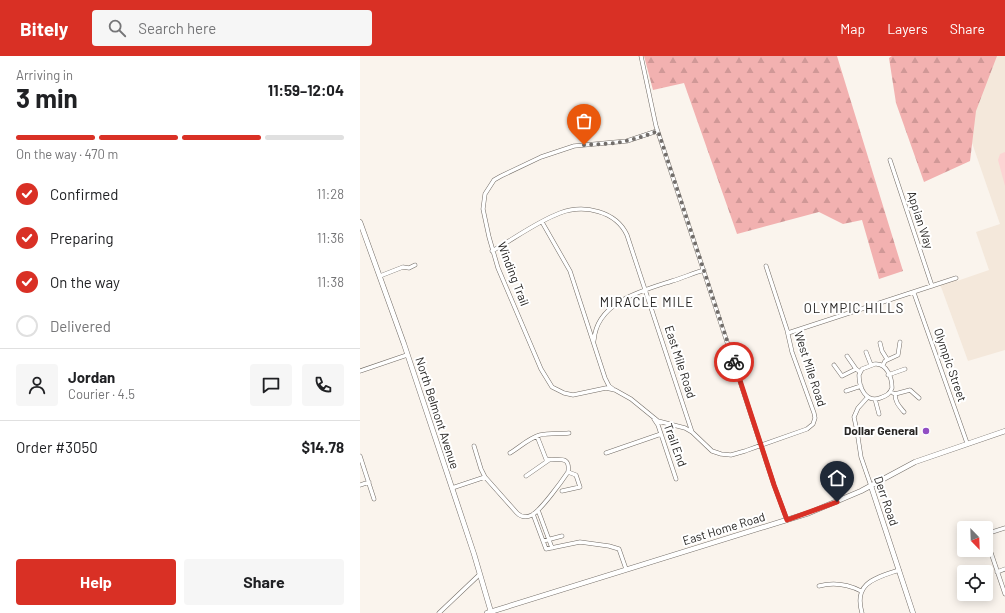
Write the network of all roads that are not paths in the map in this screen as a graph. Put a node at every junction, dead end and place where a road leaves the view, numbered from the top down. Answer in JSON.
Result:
{"nodes":[{"id":1,"x":641,"y":56,"type":"edge"},
{"id":2,"x":658,"y":131,"type":"junction"},
{"id":3,"x":890,"y":160,"type":"dead end"},
{"id":4,"x":360,"y":222,"type":"edge"},
{"id":5,"x":542,"y":222,"type":"junction"},
{"id":6,"x":492,"y":252,"type":"junction"},
{"id":7,"x":415,"y":265,"type":"dead end"},
{"id":8,"x":766,"y":266,"type":"dead end"},
{"id":9,"x":704,"y":270,"type":"junction"},
{"id":10,"x":380,"y":276,"type":"junction"},
{"id":11,"x":956,"y":278,"type":"dead end"},
{"id":12,"x":932,"y":286,"type":"junction"},
{"id":13,"x":645,"y":290,"type":"junction"},
{"id":14,"x":914,"y":292,"type":"junction"},
{"id":15,"x":788,"y":333,"type":"junction"},
{"id":16,"x":900,"y":342,"type":"dead end"},
{"id":17,"x":594,"y":343,"type":"junction"},
{"id":18,"x":880,"y":343,"type":"dead end"},
{"id":19,"x":866,"y":352,"type":"dead end"},
{"id":20,"x":407,"y":355,"type":"junction"},
{"id":21,"x":847,"y":356,"type":"dead end"},
{"id":22,"x":887,"y":360,"type":"junction"},
{"id":23,"x":834,"y":365,"type":"dead end"},
{"id":24,"x":871,"y":365,"type":"junction"},
{"id":25,"x":883,"y":365,"type":"junction"},
{"id":26,"x":905,"y":369,"type":"dead end"},
{"id":27,"x":360,"y":371,"type":"edge"},
{"id":28,"x":858,"y":371,"type":"junction"},
{"id":29,"x":888,"y":375,"type":"junction"},
{"id":30,"x":861,"y":386,"type":"junction"},
{"id":31,"x":615,"y":390,"type":"junction"},
{"id":32,"x":846,"y":391,"type":"dead end"},
{"id":33,"x":891,"y":392,"type":"junction"},
{"id":34,"x":895,"y":394,"type":"junction"},
{"id":35,"x":867,"y":398,"type":"junction"},
{"id":36,"x":919,"y":398,"type":"dead end"},
{"id":37,"x":875,"y":399,"type":"junction"},
{"id":38,"x":904,"y":412,"type":"dead end"},
{"id":39,"x":879,"y":414,"type":"dead end"},
{"id":40,"x":653,"y":418,"type":"junction"},
{"id":41,"x":1005,"y":431,"type":"edge"},
{"id":42,"x":692,"y":432,"type":"junction"},
{"id":43,"x":569,"y":433,"type":"dead end"},
{"id":44,"x":661,"y":434,"type":"junction"},
{"id":45,"x":537,"y":436,"type":"junction"},
{"id":46,"x":967,"y":443,"type":"junction"},
{"id":47,"x":474,"y":446,"type":"dead end"},
{"id":48,"x":761,"y":446,"type":"junction"},
{"id":49,"x":510,"y":453,"type":"dead end"},
{"id":50,"x":606,"y":453,"type":"dead end"},
{"id":51,"x":360,"y":456,"type":"edge"},
{"id":52,"x":549,"y":460,"type":"junction"},
{"id":53,"x":568,"y":472,"type":"junction"},
{"id":54,"x":526,"y":476,"type":"dead end"},
{"id":55,"x":485,"y":477,"type":"junction"},
{"id":56,"x":676,"y":479,"type":"dead end"},
{"id":57,"x":369,"y":482,"type":"junction"},
{"id":58,"x":360,"y":485,"type":"edge"},
{"id":59,"x":870,"y":486,"type":"junction"},
{"id":60,"x":452,"y":488,"type":"junction"},
{"id":61,"x":562,"y":491,"type":"dead end"},
{"id":62,"x":374,"y":499,"type":"dead end"},
{"id":63,"x":538,"y":510,"type":"junction"},
{"id":64,"x":533,"y":514,"type":"junction"},
{"id":65,"x":787,"y":520,"type":"junction"},
{"id":66,"x":1005,"y":528,"type":"edge"},
{"id":67,"x":993,"y":532,"type":"edge"},
{"id":68,"x":562,"y":536,"type":"dead end"},
{"id":69,"x":549,"y":539,"type":"junction"},
{"id":70,"x":543,"y":541,"type":"junction"},
{"id":71,"x":552,"y":548,"type":"junction"},
{"id":72,"x":992,"y":557,"type":"edge"},
{"id":73,"x":626,"y":569,"type":"junction"},
{"id":74,"x":1005,"y":569,"type":"edge"},
{"id":75,"x":899,"y":570,"type":"junction"},
{"id":76,"x":997,"y":572,"type":"junction"},
{"id":77,"x":479,"y":575,"type":"junction"},
{"id":78,"x":819,"y":586,"type":"dead end"},
{"id":79,"x":861,"y":591,"type":"junction"},
{"id":80,"x":1005,"y":594,"type":"edge"},
{"id":81,"x":489,"y":612,"type":"edge"},
{"id":82,"x":439,"y":613,"type":"edge"},
{"id":83,"x":862,"y":613,"type":"edge"},
{"id":84,"x":914,"y":613,"type":"edge"}],
"edges":[{"from":1,"to":2,"type":"street"},
{"from":2,"to":6,"type":"street","name":"Winding Trail"},
{"from":2,"to":9,"type":"street"},
{"from":3,"to":12,"type":"street","name":"Appian Way"},
{"from":4,"to":10,"type":"street","name":"North Belmont Avenue"},
{"from":5,"to":6,"type":"street","name":"East Mile Road"},
{"from":5,"to":13,"type":"street","name":"East Mile Road"},
{"from":5,"to":17,"type":"street"},
{"from":6,"to":31,"type":"street","name":"Winding Trail"},
{"from":7,"to":10,"type":"street"},
{"from":8,"to":15,"type":"street","name":"West Mile Road"},
{"from":9,"to":13,"type":"street"},
{"from":9,"to":48,"type":"street"},
{"from":10,"to":20,"type":"street","name":"North Belmont Avenue"},
{"from":11,"to":12,"type":"street"},
{"from":12,"to":14,"type":"street"},
{"from":13,"to":17,"type":"street"},
{"from":13,"to":42,"type":"street","name":"East Mile Road"},
{"from":14,"to":15,"type":"street"},
{"from":14,"to":46,"type":"street","name":"Olympic Street"},
{"from":15,"to":48,"type":"street","name":"West Mile Road"},
{"from":16,"to":22,"type":"street"},
{"from":17,"to":31,"type":"street"},
{"from":18,"to":22,"type":"street"},
{"from":19,"to":24,"type":"street"},
{"from":20,"to":27,"type":"street"},
{"from":20,"to":60,"type":"street","name":"North Belmont Avenue"},
{"from":21,"to":28,"type":"street"},
{"from":22,"to":25,"type":"street"},
{"from":23,"to":28,"type":"street"},
{"from":24,"to":25,"type":"street"},
{"from":24,"to":28,"type":"street"},
{"from":25,"to":29,"type":"street"},
{"from":26,"to":29,"type":"street"},
{"from":28,"to":30,"type":"street"},
{"from":29,"to":33,"type":"street"},
{"from":30,"to":32,"type":"street"},
{"from":30,"to":35,"type":"street"},
{"from":31,"to":40,"type":"street"},
{"from":33,"to":34,"type":"street"},
{"from":33,"to":37,"type":"street"},
{"from":34,"to":36,"type":"street"},
{"from":34,"to":38,"type":"street"},
{"from":35,"to":37,"type":"street"},
{"from":35,"to":59,"type":"street","name":"Derr Road"},
{"from":37,"to":39,"type":"street"},
{"from":40,"to":42,"type":"street"},
{"from":40,"to":44,"type":"street","name":"Trail End"},
{"from":41,"to":46,"type":"street","name":"East Home Road"},
{"from":42,"to":48,"type":"street","name":"East Mile Road"},
{"from":43,"to":45,"type":"street"},
{"from":44,"to":50,"type":"street"},
{"from":44,"to":56,"type":"street","name":"Trail End"},
{"from":45,"to":49,"type":"street"},
{"from":45,"to":52,"type":"street"},
{"from":46,"to":59,"type":"street","name":"East Home Road"},
{"from":47,"to":55,"type":"street"},
{"from":48,"to":65,"type":"street"},
{"from":51,"to":57,"type":"street"},
{"from":52,"to":53,"type":"street"},
{"from":52,"to":54,"type":"street"},
{"from":53,"to":61,"type":"street"},
{"from":53,"to":63,"type":"street"},
{"from":55,"to":60,"type":"street"},
{"from":55,"to":64,"type":"street"},
{"from":57,"to":58,"type":"street"},
{"from":57,"to":62,"type":"street"},
{"from":59,"to":65,"type":"street","name":"East Home Road"},
{"from":59,"to":75,"type":"street","name":"Derr Road"},
{"from":60,"to":77,"type":"street","name":"North Belmont Avenue"},
{"from":63,"to":64,"type":"street"},
{"from":63,"to":69,"type":"street"},
{"from":64,"to":70,"type":"street"},
{"from":65,"to":73,"type":"street","name":"East Home Road"},
{"from":66,"to":67,"type":"street"},
{"from":68,"to":69,"type":"street"},
{"from":69,"to":70,"type":"street"},
{"from":69,"to":71,"type":"street"},
{"from":70,"to":71,"type":"street"},
{"from":71,"to":73,"type":"street"},
{"from":72,"to":76,"type":"street"},
{"from":73,"to":81,"type":"street","name":"East Home Road"},
{"from":74,"to":76,"type":"street"},
{"from":75,"to":79,"type":"street"},
{"from":75,"to":84,"type":"street","name":"Derr Road"},
{"from":76,"to":80,"type":"street"},
{"from":77,"to":81,"type":"street","name":"North Belmont Avenue"},
{"from":77,"to":82,"type":"street"},
{"from":78,"to":79,"type":"street"},
{"from":79,"to":83,"type":"street"}]}
